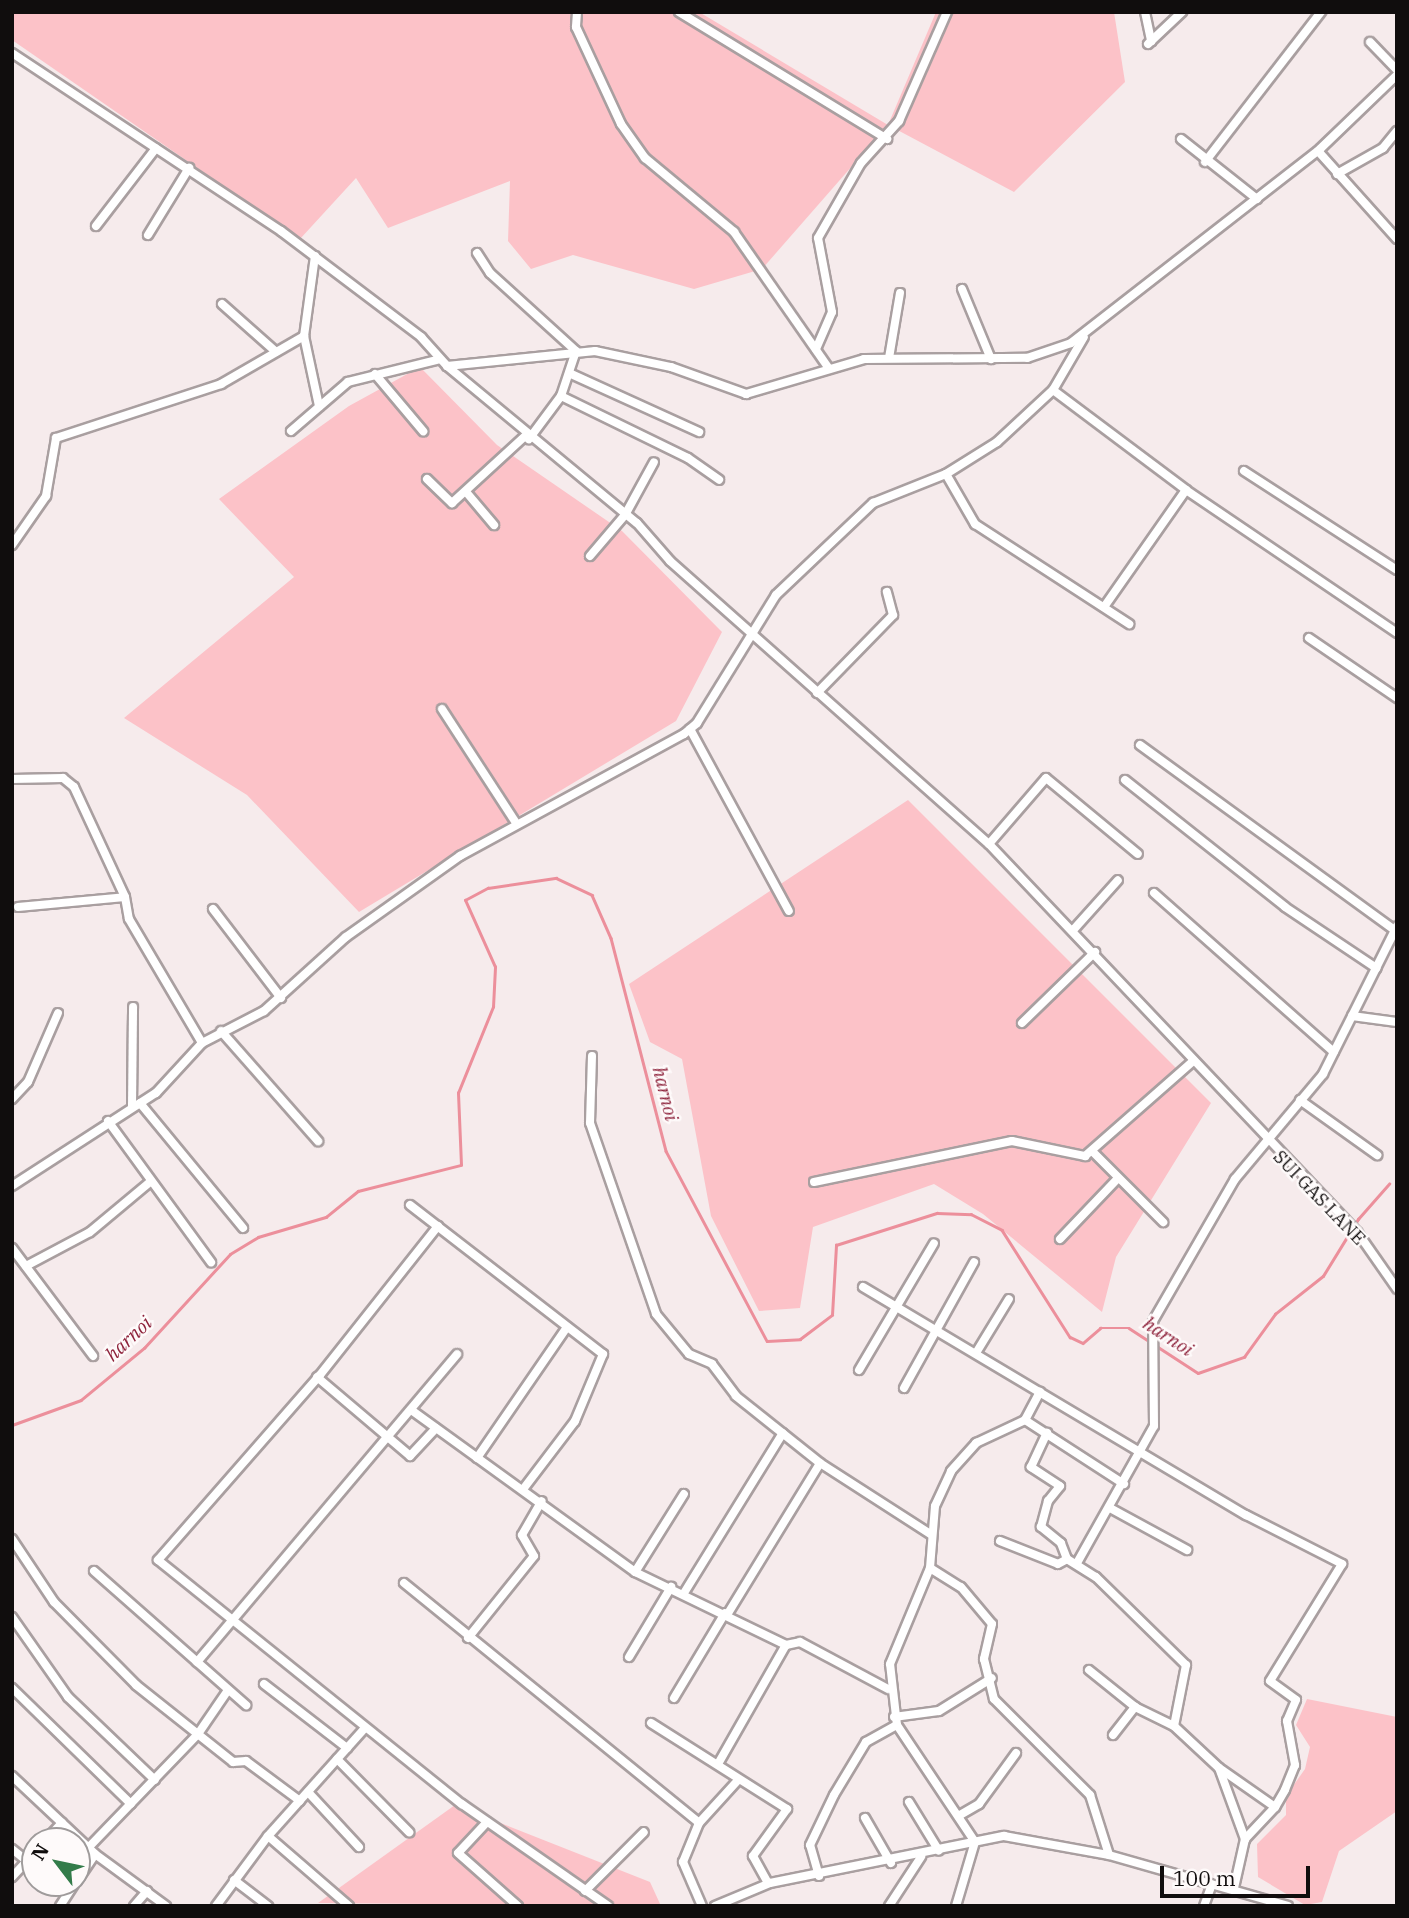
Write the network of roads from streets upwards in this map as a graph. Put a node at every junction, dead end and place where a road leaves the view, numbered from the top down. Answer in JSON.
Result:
{"nodes":[{"id":1,"x":577,"y":12,"type":"edge"},
{"id":2,"x":679,"y":12,"type":"edge"},
{"id":3,"x":947,"y":12,"type":"edge"},
{"id":4,"x":1145,"y":12,"type":"edge"},
{"id":5,"x":1182,"y":12,"type":"edge"},
{"id":6,"x":1321,"y":12,"type":"edge"},
{"id":7,"x":1370,"y":42,"type":"dead end"},
{"id":8,"x":12,"y":53,"type":"edge"},
{"id":9,"x":1397,"y":73,"type":"edge"},
{"id":10,"x":1397,"y":131,"type":"edge"},
{"id":11,"x":887,"y":139,"type":"junction"},
{"id":12,"x":1181,"y":139,"type":"dead end"},
{"id":13,"x":156,"y":148,"type":"junction"},
{"id":14,"x":1318,"y":151,"type":"junction"},
{"id":15,"x":1205,"y":162,"type":"junction"},
{"id":16,"x":189,"y":168,"type":"junction"},
{"id":17,"x":1337,"y":174,"type":"junction"},
{"id":18,"x":1257,"y":199,"type":"junction"},
{"id":19,"x":96,"y":226,"type":"dead end"},
{"id":20,"x":148,"y":235,"type":"dead end"},
{"id":21,"x":1397,"y":239,"type":"edge"},
{"id":22,"x":477,"y":253,"type":"dead end"},
{"id":23,"x":315,"y":256,"type":"junction"},
{"id":24,"x":962,"y":289,"type":"dead end"},
{"id":25,"x":901,"y":293,"type":"dead end"},
{"id":26,"x":222,"y":304,"type":"dead end"},
{"id":27,"x":1085,"y":335,"type":"junction"},
{"id":28,"x":304,"y":336,"type":"junction"},
{"id":29,"x":816,"y":349,"type":"junction"},
{"id":30,"x":576,"y":351,"type":"junction"},
{"id":31,"x":276,"y":352,"type":"junction"},
{"id":32,"x":889,"y":358,"type":"junction"},
{"id":33,"x":991,"y":359,"type":"junction"},
{"id":34,"x":437,"y":360,"type":"junction"},
{"id":35,"x":447,"y":366,"type":"junction"},
{"id":36,"x":828,"y":367,"type":"junction"},
{"id":37,"x":569,"y":373,"type":"junction"},
{"id":38,"x":375,"y":374,"type":"junction"},
{"id":39,"x":1053,"y":390,"type":"junction"},
{"id":40,"x":561,"y":396,"type":"junction"},
{"id":41,"x":319,"y":405,"type":"junction"},
{"id":42,"x":291,"y":431,"type":"dead end"},
{"id":43,"x":423,"y":431,"type":"dead end"},
{"id":44,"x":699,"y":432,"type":"dead end"},
{"id":45,"x":527,"y":438,"type":"junction"},
{"id":46,"x":654,"y":462,"type":"dead end"},
{"id":47,"x":1244,"y":471,"type":"dead end"},
{"id":48,"x":946,"y":474,"type":"junction"},
{"id":49,"x":427,"y":479,"type":"dead end"},
{"id":50,"x":719,"y":480,"type":"dead end"},
{"id":51,"x":1186,"y":490,"type":"junction"},
{"id":52,"x":467,"y":493,"type":"junction"},
{"id":53,"x":625,"y":515,"type":"junction"},
{"id":54,"x":494,"y":524,"type":"dead end"},
{"id":55,"x":12,"y":545,"type":"edge"},
{"id":56,"x":590,"y":556,"type":"dead end"},
{"id":57,"x":1397,"y":570,"type":"edge"},
{"id":58,"x":887,"y":592,"type":"dead end"},
{"id":59,"x":1104,"y":607,"type":"junction"},
{"id":60,"x":1129,"y":624,"type":"dead end"},
{"id":61,"x":751,"y":629,"type":"junction"},
{"id":62,"x":1397,"y":633,"type":"edge"},
{"id":63,"x":1309,"y":638,"type":"dead end"},
{"id":64,"x":817,"y":693,"type":"junction"},
{"id":65,"x":1397,"y":698,"type":"edge"},
{"id":66,"x":442,"y":709,"type":"dead end"},
{"id":67,"x":690,"y":729,"type":"junction"},
{"id":68,"x":1140,"y":745,"type":"dead end"},
{"id":69,"x":12,"y":779,"type":"edge"},
{"id":70,"x":1125,"y":780,"type":"dead end"},
{"id":71,"x":516,"y":823,"type":"junction"},
{"id":72,"x":989,"y":844,"type":"junction"},
{"id":73,"x":1138,"y":854,"type":"dead end"},
{"id":74,"x":1118,"y":880,"type":"dead end"},
{"id":75,"x":1154,"y":893,"type":"dead end"},
{"id":76,"x":125,"y":897,"type":"junction"},
{"id":77,"x":18,"y":907,"type":"dead end"},
{"id":78,"x":213,"y":909,"type":"dead end"},
{"id":79,"x":789,"y":911,"type":"dead end"},
{"id":80,"x":1075,"y":928,"type":"junction"},
{"id":81,"x":1396,"y":928,"type":"edge"},
{"id":82,"x":1096,"y":952,"type":"junction"},
{"id":83,"x":1376,"y":968,"type":"junction"},
{"id":84,"x":281,"y":998,"type":"junction"},
{"id":85,"x":133,"y":1007,"type":"dead end"},
{"id":86,"x":58,"y":1013,"type":"dead end"},
{"id":87,"x":1352,"y":1016,"type":"junction"},
{"id":88,"x":1397,"y":1022,"type":"edge"},
{"id":89,"x":1022,"y":1023,"type":"dead end"},
{"id":90,"x":221,"y":1031,"type":"junction"},
{"id":91,"x":202,"y":1043,"type":"junction"},
{"id":92,"x":1334,"y":1052,"type":"junction"},
{"id":93,"x":592,"y":1056,"type":"dead end"},
{"id":94,"x":1193,"y":1061,"type":"junction"},
{"id":95,"x":12,"y":1099,"type":"edge"},
{"id":96,"x":1300,"y":1100,"type":"junction"},
{"id":97,"x":136,"y":1105,"type":"junction"},
{"id":98,"x":108,"y":1121,"type":"junction"},
{"id":99,"x":318,"y":1141,"type":"dead end"},
{"id":100,"x":1265,"y":1141,"type":"junction"},
{"id":101,"x":1094,"y":1153,"type":"junction"},
{"id":102,"x":1377,"y":1155,"type":"dead end"},
{"id":103,"x":1118,"y":1178,"type":"junction"},
{"id":104,"x":150,"y":1182,"type":"junction"},
{"id":105,"x":814,"y":1182,"type":"dead end"},
{"id":106,"x":12,"y":1186,"type":"edge"},
{"id":107,"x":410,"y":1205,"type":"dead end"},
{"id":108,"x":1163,"y":1222,"type":"dead end"},
{"id":109,"x":438,"y":1226,"type":"junction"},
{"id":110,"x":243,"y":1228,"type":"dead end"},
{"id":111,"x":1060,"y":1239,"type":"dead end"},
{"id":112,"x":934,"y":1243,"type":"dead end"},
{"id":113,"x":12,"y":1248,"type":"edge"},
{"id":114,"x":211,"y":1262,"type":"dead end"},
{"id":115,"x":974,"y":1262,"type":"dead end"},
{"id":116,"x":26,"y":1266,"type":"junction"},
{"id":117,"x":863,"y":1287,"type":"dead end"},
{"id":118,"x":1397,"y":1289,"type":"edge"},
{"id":119,"x":1009,"y":1298,"type":"dead end"},
{"id":120,"x":895,"y":1306,"type":"junction"},
{"id":121,"x":567,"y":1327,"type":"junction"},
{"id":122,"x":936,"y":1329,"type":"junction"},
{"id":123,"x":976,"y":1353,"type":"junction"},
{"id":124,"x":457,"y":1354,"type":"dead end"},
{"id":125,"x":93,"y":1356,"type":"dead end"},
{"id":126,"x":859,"y":1370,"type":"dead end"},
{"id":127,"x":317,"y":1377,"type":"junction"},
{"id":128,"x":904,"y":1388,"type":"dead end"},
{"id":129,"x":1040,"y":1392,"type":"junction"},
{"id":130,"x":414,"y":1412,"type":"junction"},
{"id":131,"x":1025,"y":1420,"type":"junction"},
{"id":132,"x":436,"y":1428,"type":"junction"},
{"id":133,"x":783,"y":1433,"type":"junction"},
{"id":134,"x":1047,"y":1433,"type":"junction"},
{"id":135,"x":384,"y":1435,"type":"junction"},
{"id":136,"x":1142,"y":1452,"type":"junction"},
{"id":137,"x":477,"y":1458,"type":"junction"},
{"id":138,"x":820,"y":1463,"type":"junction"},
{"id":139,"x":1124,"y":1484,"type":"junction"},
{"id":140,"x":524,"y":1488,"type":"junction"},
{"id":141,"x":684,"y":1494,"type":"dead end"},
{"id":142,"x":542,"y":1501,"type":"junction"},
{"id":143,"x":1110,"y":1508,"type":"junction"},
{"id":144,"x":930,"y":1534,"type":"junction"},
{"id":145,"x":12,"y":1539,"type":"edge"},
{"id":146,"x":1000,"y":1541,"type":"dead end"},
{"id":147,"x":1187,"y":1550,"type":"dead end"},
{"id":148,"x":1067,"y":1559,"type":"junction"},
{"id":149,"x":1077,"y":1563,"type":"junction"},
{"id":150,"x":930,"y":1568,"type":"junction"},
{"id":151,"x":94,"y":1571,"type":"dead end"},
{"id":152,"x":635,"y":1572,"type":"junction"},
{"id":153,"x":404,"y":1583,"type":"dead end"},
{"id":154,"x":671,"y":1587,"type":"junction"},
{"id":155,"x":684,"y":1593,"type":"junction"},
{"id":156,"x":726,"y":1614,"type":"junction"},
{"id":157,"x":12,"y":1617,"type":"edge"},
{"id":158,"x":230,"y":1619,"type":"junction"},
{"id":159,"x":468,"y":1638,"type":"junction"},
{"id":160,"x":786,"y":1645,"type":"junction"},
{"id":161,"x":629,"y":1657,"type":"dead end"},
{"id":162,"x":197,"y":1662,"type":"junction"},
{"id":163,"x":1089,"y":1670,"type":"dead end"},
{"id":164,"x":992,"y":1678,"type":"junction"},
{"id":165,"x":264,"y":1684,"type":"dead end"},
{"id":166,"x":12,"y":1688,"type":"edge"},
{"id":167,"x":888,"y":1689,"type":"junction"},
{"id":168,"x":228,"y":1690,"type":"junction"},
{"id":169,"x":674,"y":1698,"type":"dead end"},
{"id":170,"x":246,"y":1705,"type":"dead end"},
{"id":171,"x":1135,"y":1707,"type":"junction"},
{"id":172,"x":896,"y":1721,"type":"junction"},
{"id":173,"x":651,"y":1723,"type":"dead end"},
{"id":174,"x":1174,"y":1726,"type":"junction"},
{"id":175,"x":365,"y":1728,"type":"junction"},
{"id":176,"x":198,"y":1734,"type":"junction"},
{"id":177,"x":1113,"y":1735,"type":"dead end"},
{"id":178,"x":347,"y":1748,"type":"junction"},
{"id":179,"x":1016,"y":1753,"type":"dead end"},
{"id":180,"x":337,"y":1759,"type":"junction"},
{"id":181,"x":718,"y":1764,"type":"junction"},
{"id":182,"x":1219,"y":1768,"type":"junction"},
{"id":183,"x":12,"y":1776,"type":"edge"},
{"id":184,"x":738,"y":1779,"type":"junction"},
{"id":185,"x":155,"y":1780,"type":"junction"},
{"id":186,"x":307,"y":1792,"type":"junction"},
{"id":187,"x":300,"y":1801,"type":"junction"},
{"id":188,"x":909,"y":1802,"type":"dead end"},
{"id":189,"x":131,"y":1804,"type":"junction"},
{"id":190,"x":1275,"y":1807,"type":"junction"},
{"id":191,"x":960,"y":1815,"type":"junction"},
{"id":192,"x":865,"y":1818,"type":"dead end"},
{"id":193,"x":486,"y":1822,"type":"junction"},
{"id":194,"x":62,"y":1823,"type":"junction"},
{"id":195,"x":699,"y":1823,"type":"junction"},
{"id":196,"x":58,"y":1827,"type":"edge"},
{"id":197,"x":66,"y":1827,"type":"edge"},
{"id":198,"x":409,"y":1832,"type":"dead end"},
{"id":199,"x":644,"y":1832,"type":"dead end"},
{"id":200,"x":268,"y":1836,"type":"junction"},
{"id":201,"x":1245,"y":1839,"type":"junction"},
{"id":202,"x":975,"y":1842,"type":"junction"},
{"id":203,"x":91,"y":1844,"type":"edge"},
{"id":204,"x":359,"y":1847,"type":"dead end"},
{"id":205,"x":91,"y":1850,"type":"edge"},
{"id":206,"x":939,"y":1851,"type":"junction"},
{"id":207,"x":95,"y":1854,"type":"junction"},
{"id":208,"x":1109,"y":1855,"type":"junction"},
{"id":209,"x":921,"y":1857,"type":"junction"},
{"id":210,"x":91,"y":1860,"type":"edge"},
{"id":211,"x":891,"y":1863,"type":"junction"},
{"id":212,"x":819,"y":1876,"type":"junction"},
{"id":213,"x":234,"y":1880,"type":"junction"},
{"id":214,"x":768,"y":1883,"type":"junction"},
{"id":215,"x":1212,"y":1884,"type":"junction"},
{"id":216,"x":1234,"y":1888,"type":"junction"},
{"id":217,"x":147,"y":1891,"type":"junction"},
{"id":218,"x":585,"y":1891,"type":"junction"},
{"id":219,"x":134,"y":1906,"type":"edge"},
{"id":220,"x":166,"y":1906,"type":"edge"},
{"id":221,"x":216,"y":1906,"type":"edge"},
{"id":222,"x":268,"y":1906,"type":"edge"},
{"id":223,"x":349,"y":1906,"type":"edge"},
{"id":224,"x":518,"y":1906,"type":"edge"},
{"id":225,"x":608,"y":1906,"type":"edge"},
{"id":226,"x":702,"y":1906,"type":"edge"},
{"id":227,"x":715,"y":1906,"type":"edge"},
{"id":228,"x":889,"y":1906,"type":"edge"},
{"id":229,"x":956,"y":1906,"type":"edge"},
{"id":230,"x":1204,"y":1906,"type":"edge"},
{"id":231,"x":1289,"y":1906,"type":"edge"}],
"edges":[{"from":1,"to":29,"type":"street"},
{"from":2,"to":11,"type":"street"},
{"from":3,"to":11,"type":"street"},
{"from":4,"to":5,"type":"street"},
{"from":6,"to":15,"type":"street"},
{"from":7,"to":9,"type":"street"},
{"from":8,"to":13,"type":"street"},
{"from":9,"to":14,"type":"street"},
{"from":10,"to":17,"type":"street"},
{"from":11,"to":29,"type":"street"},
{"from":12,"to":15,"type":"street"},
{"from":13,"to":16,"type":"street"},
{"from":13,"to":19,"type":"street"},
{"from":14,"to":17,"type":"street"},
{"from":14,"to":18,"type":"street"},
{"from":15,"to":18,"type":"street"},
{"from":16,"to":20,"type":"street"},
{"from":16,"to":23,"type":"street"},
{"from":17,"to":21,"type":"street"},
{"from":18,"to":27,"type":"street"},
{"from":22,"to":30,"type":"street"},
{"from":23,"to":28,"type":"street"},
{"from":23,"to":34,"type":"street"},
{"from":24,"to":33,"type":"street"},
{"from":25,"to":32,"type":"street"},
{"from":26,"to":31,"type":"street"},
{"from":27,"to":33,"type":"street"},
{"from":27,"to":39,"type":"street"},
{"from":28,"to":31,"type":"street"},
{"from":28,"to":41,"type":"street"},
{"from":29,"to":36,"type":"street"},
{"from":30,"to":35,"type":"street"},
{"from":30,"to":36,"type":"street"},
{"from":30,"to":37,"type":"street"},
{"from":31,"to":55,"type":"street"},
{"from":32,"to":33,"type":"street"},
{"from":32,"to":36,"type":"street"},
{"from":34,"to":35,"type":"street","name":"SUI GAS LANE"},
{"from":34,"to":38,"type":"street"},
{"from":35,"to":45,"type":"street","name":"SUI GAS LANE"},
{"from":37,"to":40,"type":"street"},
{"from":37,"to":44,"type":"street"},
{"from":38,"to":41,"type":"street"},
{"from":38,"to":43,"type":"street"},
{"from":39,"to":48,"type":"street"},
{"from":39,"to":51,"type":"street"},
{"from":40,"to":45,"type":"street"},
{"from":40,"to":50,"type":"street"},
{"from":41,"to":42,"type":"street"},
{"from":45,"to":52,"type":"street"},
{"from":45,"to":53,"type":"street","name":"SUI GAS LANE"},
{"from":46,"to":53,"type":"street"},
{"from":47,"to":57,"type":"street"},
{"from":48,"to":59,"type":"street"},
{"from":48,"to":61,"type":"street"},
{"from":49,"to":52,"type":"street"},
{"from":51,"to":59,"type":"street"},
{"from":51,"to":62,"type":"street"},
{"from":52,"to":54,"type":"street"},
{"from":53,"to":56,"type":"street"},
{"from":53,"to":61,"type":"street","name":"SUI GAS LANE"},
{"from":58,"to":64,"type":"street"},
{"from":59,"to":60,"type":"street"},
{"from":61,"to":64,"type":"street","name":"SUI GAS LANE"},
{"from":61,"to":67,"type":"street"},
{"from":63,"to":65,"type":"street"},
{"from":64,"to":72,"type":"street","name":"SUI GAS LANE"},
{"from":66,"to":71,"type":"street"},
{"from":67,"to":71,"type":"street"},
{"from":67,"to":79,"type":"street"},
{"from":68,"to":81,"type":"street"},
{"from":69,"to":76,"type":"street"},
{"from":70,"to":83,"type":"street"},
{"from":71,"to":84,"type":"street"},
{"from":72,"to":73,"type":"street"},
{"from":72,"to":80,"type":"street","name":"SUI GAS LANE"},
{"from":74,"to":80,"type":"street"},
{"from":75,"to":92,"type":"street"},
{"from":76,"to":77,"type":"street"},
{"from":76,"to":91,"type":"street"},
{"from":78,"to":84,"type":"street"},
{"from":80,"to":82,"type":"street","name":"SUI GAS LANE"},
{"from":81,"to":83,"type":"street"},
{"from":82,"to":89,"type":"street"},
{"from":82,"to":94,"type":"street","name":"SUI GAS LANE"},
{"from":83,"to":87,"type":"street"},
{"from":84,"to":90,"type":"street"},
{"from":85,"to":97,"type":"street"},
{"from":86,"to":95,"type":"street"},
{"from":87,"to":88,"type":"street"},
{"from":87,"to":92,"type":"street"},
{"from":90,"to":91,"type":"street"},
{"from":90,"to":99,"type":"street"},
{"from":91,"to":97,"type":"street"},
{"from":92,"to":96,"type":"street"},
{"from":93,"to":133,"type":"street"},
{"from":94,"to":100,"type":"street","name":"SUI GAS LANE"},
{"from":94,"to":101,"type":"street"},
{"from":96,"to":100,"type":"street"},
{"from":96,"to":102,"type":"street"},
{"from":97,"to":98,"type":"street"},
{"from":97,"to":110,"type":"street"},
{"from":98,"to":104,"type":"street"},
{"from":98,"to":106,"type":"street"},
{"from":100,"to":118,"type":"street","name":"SUI GAS LANE"},
{"from":100,"to":136,"type":"street"},
{"from":101,"to":103,"type":"street"},
{"from":101,"to":105,"type":"street"},
{"from":103,"to":108,"type":"street"},
{"from":103,"to":111,"type":"street"},
{"from":104,"to":114,"type":"street"},
{"from":104,"to":116,"type":"street"},
{"from":107,"to":109,"type":"street"},
{"from":109,"to":121,"type":"street"},
{"from":109,"to":127,"type":"street"},
{"from":112,"to":120,"type":"street"},
{"from":113,"to":116,"type":"street"},
{"from":115,"to":122,"type":"street"},
{"from":116,"to":125,"type":"street"},
{"from":117,"to":120,"type":"street"},
{"from":119,"to":123,"type":"street"},
{"from":120,"to":122,"type":"street"},
{"from":120,"to":126,"type":"street"},
{"from":121,"to":137,"type":"street"},
{"from":121,"to":140,"type":"street"},
{"from":122,"to":123,"type":"street"},
{"from":122,"to":128,"type":"street"},
{"from":123,"to":129,"type":"street"},
{"from":124,"to":130,"type":"street"},
{"from":127,"to":135,"type":"street"},
{"from":127,"to":158,"type":"street"},
{"from":129,"to":131,"type":"street"},
{"from":129,"to":136,"type":"street"},
{"from":130,"to":132,"type":"street"},
{"from":130,"to":135,"type":"street"},
{"from":131,"to":134,"type":"street"},
{"from":131,"to":144,"type":"street"},
{"from":132,"to":135,"type":"street"},
{"from":132,"to":137,"type":"street"},
{"from":133,"to":138,"type":"street"},
{"from":133,"to":155,"type":"street"},
{"from":134,"to":139,"type":"street"},
{"from":134,"to":148,"type":"street"},
{"from":135,"to":158,"type":"street"},
{"from":136,"to":139,"type":"street"},
{"from":136,"to":190,"type":"street"},
{"from":137,"to":140,"type":"street"},
{"from":138,"to":144,"type":"street"},
{"from":138,"to":156,"type":"street"},
{"from":139,"to":143,"type":"street"},
{"from":140,"to":142,"type":"street"},
{"from":141,"to":152,"type":"street"},
{"from":142,"to":152,"type":"street"},
{"from":142,"to":159,"type":"street"},
{"from":143,"to":147,"type":"street"},
{"from":143,"to":149,"type":"street"},
{"from":144,"to":150,"type":"street"},
{"from":145,"to":176,"type":"street"},
{"from":146,"to":148,"type":"street"},
{"from":148,"to":149,"type":"street"},
{"from":149,"to":174,"type":"street"},
{"from":150,"to":164,"type":"street"},
{"from":150,"to":167,"type":"street"},
{"from":151,"to":162,"type":"street"},
{"from":152,"to":154,"type":"street"},
{"from":153,"to":159,"type":"street"},
{"from":154,"to":155,"type":"street"},
{"from":154,"to":161,"type":"street"},
{"from":155,"to":156,"type":"street"},
{"from":156,"to":160,"type":"street"},
{"from":156,"to":169,"type":"street"},
{"from":157,"to":185,"type":"street"},
{"from":158,"to":162,"type":"street"},
{"from":158,"to":175,"type":"street"},
{"from":159,"to":195,"type":"street"},
{"from":160,"to":167,"type":"street"},
{"from":160,"to":181,"type":"street"},
{"from":162,"to":168,"type":"street"},
{"from":163,"to":171,"type":"street"},
{"from":164,"to":172,"type":"street"},
{"from":164,"to":208,"type":"street"},
{"from":165,"to":178,"type":"street"},
{"from":166,"to":189,"type":"street"},
{"from":167,"to":172,"type":"street"},
{"from":168,"to":170,"type":"street"},
{"from":168,"to":176,"type":"street"},
{"from":171,"to":174,"type":"street"},
{"from":171,"to":177,"type":"street"},
{"from":172,"to":191,"type":"street"},
{"from":172,"to":212,"type":"street"},
{"from":173,"to":181,"type":"street"},
{"from":174,"to":182,"type":"street"},
{"from":175,"to":178,"type":"street"},
{"from":175,"to":193,"type":"street"},
{"from":176,"to":185,"type":"street"},
{"from":176,"to":187,"type":"street"},
{"from":178,"to":180,"type":"street"},
{"from":179,"to":191,"type":"street"},
{"from":180,"to":186,"type":"street"},
{"from":180,"to":198,"type":"street"},
{"from":181,"to":184,"type":"street"},
{"from":182,"to":190,"type":"street"},
{"from":182,"to":201,"type":"street"},
{"from":183,"to":194,"type":"street"},
{"from":184,"to":195,"type":"street"},
{"from":184,"to":214,"type":"street"},
{"from":185,"to":189,"type":"street"},
{"from":186,"to":187,"type":"street"},
{"from":186,"to":204,"type":"street"},
{"from":187,"to":200,"type":"street"},
{"from":188,"to":206,"type":"street"},
{"from":189,"to":203,"type":"street"},
{"from":190,"to":201,"type":"street"},
{"from":191,"to":202,"type":"street"},
{"from":192,"to":211,"type":"street"},
{"from":193,"to":218,"type":"street"},
{"from":193,"to":224,"type":"street"},
{"from":194,"to":196,"type":"street"},
{"from":194,"to":197,"type":"street"},
{"from":195,"to":226,"type":"street"},
{"from":199,"to":218,"type":"street"},
{"from":200,"to":213,"type":"street"},
{"from":200,"to":223,"type":"street"},
{"from":201,"to":216,"type":"street"},
{"from":202,"to":206,"type":"street"},
{"from":202,"to":208,"type":"street"},
{"from":202,"to":229,"type":"street"},
{"from":205,"to":207,"type":"street"},
{"from":206,"to":209,"type":"street"},
{"from":207,"to":210,"type":"street"},
{"from":207,"to":217,"type":"street"},
{"from":208,"to":215,"type":"street"},
{"from":209,"to":211,"type":"street"},
{"from":209,"to":228,"type":"street"},
{"from":211,"to":212,"type":"street"},
{"from":212,"to":214,"type":"street"},
{"from":213,"to":221,"type":"street"},
{"from":213,"to":222,"type":"street"},
{"from":214,"to":227,"type":"street"},
{"from":215,"to":216,"type":"street"},
{"from":215,"to":230,"type":"street"},
{"from":216,"to":231,"type":"street"},
{"from":217,"to":219,"type":"street"},
{"from":217,"to":220,"type":"street"},
{"from":218,"to":225,"type":"street"}]}
